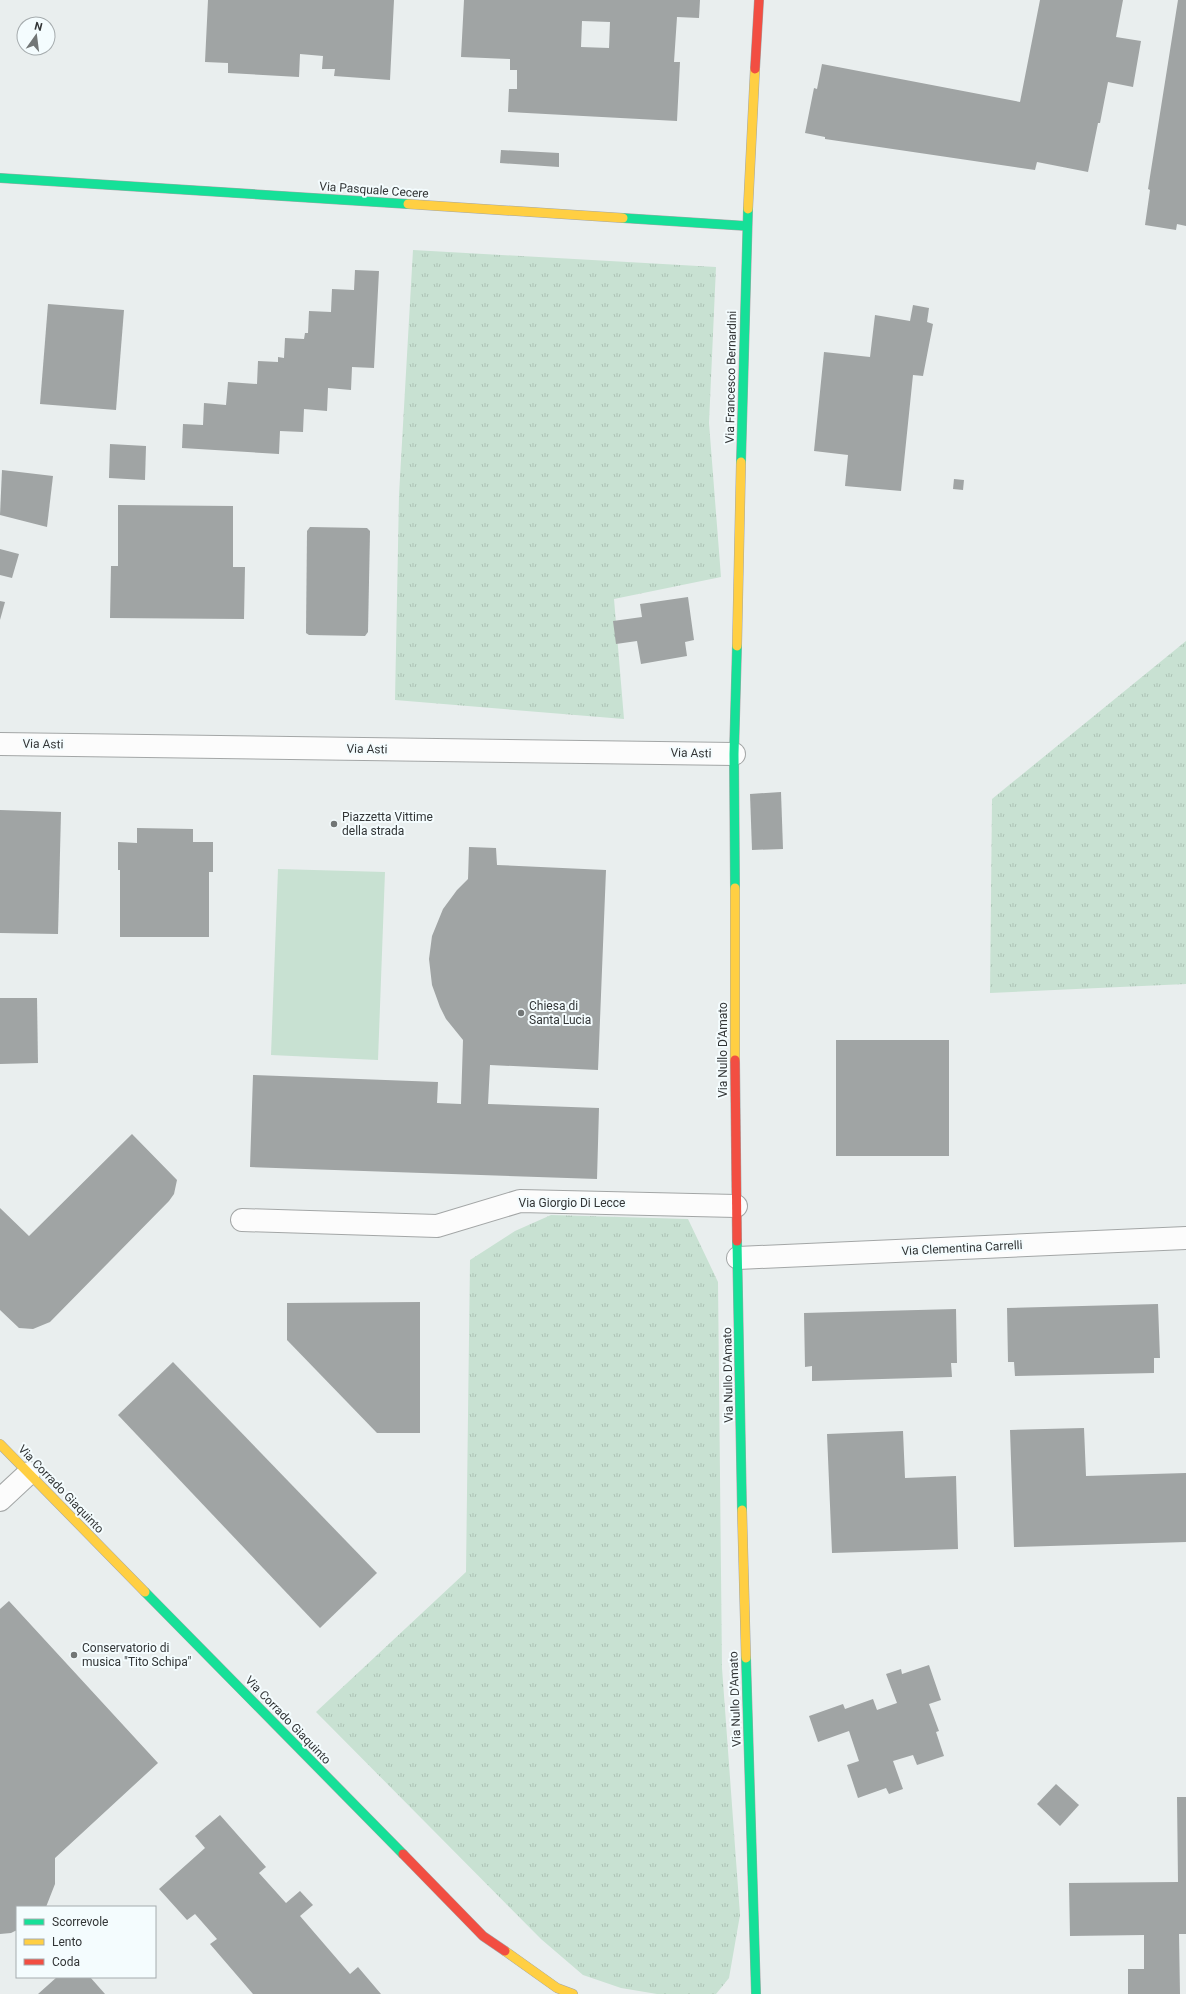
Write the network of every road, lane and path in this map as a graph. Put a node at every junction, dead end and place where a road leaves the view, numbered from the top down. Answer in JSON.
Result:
{"nodes":[{"id":1,"x":759,"y":0,"type":"edge"},
{"id":2,"x":0,"y":178,"type":"edge"},
{"id":3,"x":747,"y":226,"type":"junction"},
{"id":4,"x":0,"y":744,"type":"edge"},
{"id":5,"x":734,"y":754,"type":"junction"},
{"id":6,"x":736,"y":1206,"type":"junction"},
{"id":7,"x":242,"y":1220,"type":"dead end"},
{"id":8,"x":1186,"y":1238,"type":"edge"},
{"id":9,"x":738,"y":1258,"type":"junction"},
{"id":10,"x":0,"y":1444,"type":"edge"},
{"id":11,"x":29,"y":1473,"type":"junction"},
{"id":12,"x":0,"y":1500,"type":"edge"},
{"id":13,"x":573,"y":1994,"type":"edge"},
{"id":14,"x":756,"y":1994,"type":"edge"}],
"edges":[{"from":1,"to":3,"type":"street","name":"Via Francesco Bernardini"},
{"from":2,"to":3,"type":"street","name":"Via Pasquale Cecere"},
{"from":3,"to":5,"type":"street","name":"Via Francesco Bernardini"},
{"from":4,"to":5,"type":"street","name":"Via Asti"},
{"from":5,"to":6,"type":"street","name":"Via Nullo D'Amato"},
{"from":6,"to":7,"type":"street","name":"Via Giorgio Di Lecce"},
{"from":6,"to":9,"type":"street","name":"Via Nullo D'Amato"},
{"from":8,"to":9,"type":"street","name":"Via Clementina Carrelli"},
{"from":9,"to":14,"type":"street","name":"Via Nullo D'Amato"},
{"from":10,"to":11,"type":"street","name":"Via Corrado Giaquinto"},
{"from":11,"to":12,"type":"street"},
{"from":11,"to":13,"type":"street","name":"Via Corrado Giaquinto"}]}
